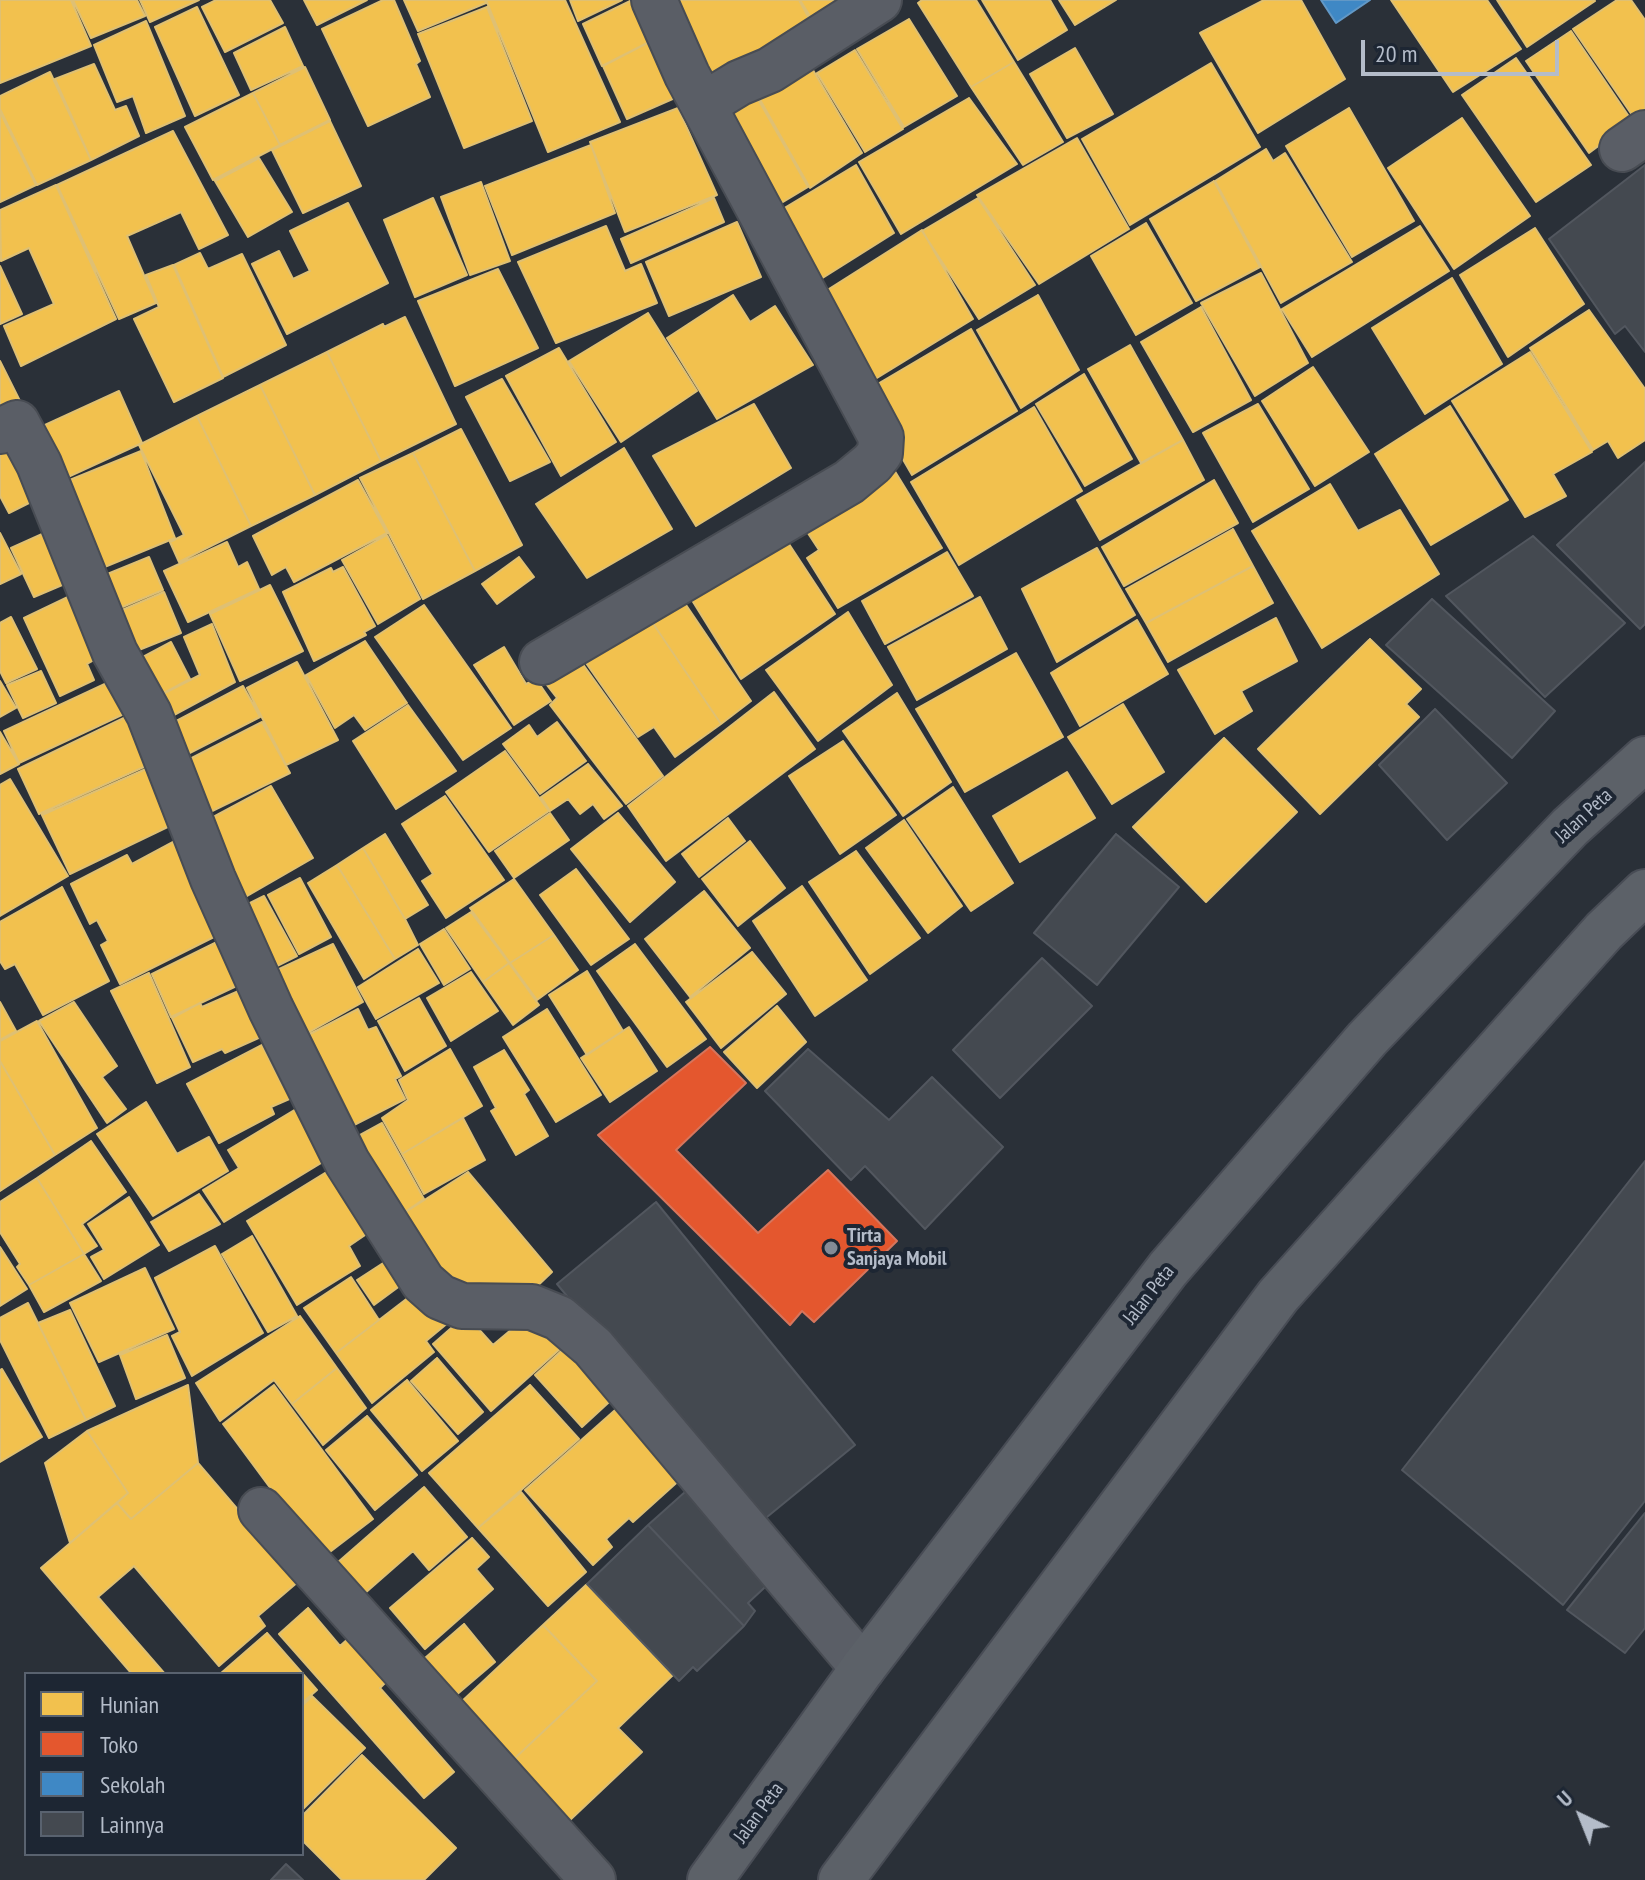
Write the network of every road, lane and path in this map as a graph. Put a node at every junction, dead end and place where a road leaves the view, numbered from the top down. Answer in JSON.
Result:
{"nodes":[{"id":1,"x":654,"y":0,"type":"edge"},
{"id":2,"x":879,"y":0,"type":"edge"},
{"id":3,"x":703,"y":105,"type":"junction"},
{"id":4,"x":0,"y":431,"type":"edge"},
{"id":5,"x":542,"y":662,"type":"dead end"},
{"id":6,"x":1645,"y":759,"type":"edge"},
{"id":7,"x":1645,"y":892,"type":"edge"},
{"id":8,"x":261,"y":1510,"type":"dead end"},
{"id":9,"x":863,"y":1668,"type":"junction"},
{"id":10,"x":593,"y":1880,"type":"edge"},
{"id":11,"x":710,"y":1880,"type":"edge"},
{"id":12,"x":841,"y":1880,"type":"edge"}],
"edges":[{"from":1,"to":3,"type":"street"},
{"from":2,"to":3,"type":"street"},
{"from":3,"to":5,"type":"street"},
{"from":4,"to":9,"type":"street"},
{"from":6,"to":9,"type":"main road","name":"Jalan Peta"},
{"from":7,"to":12,"type":"main road"},
{"from":8,"to":10,"type":"street"},
{"from":9,"to":11,"type":"main road","name":"Jalan Peta"}]}
